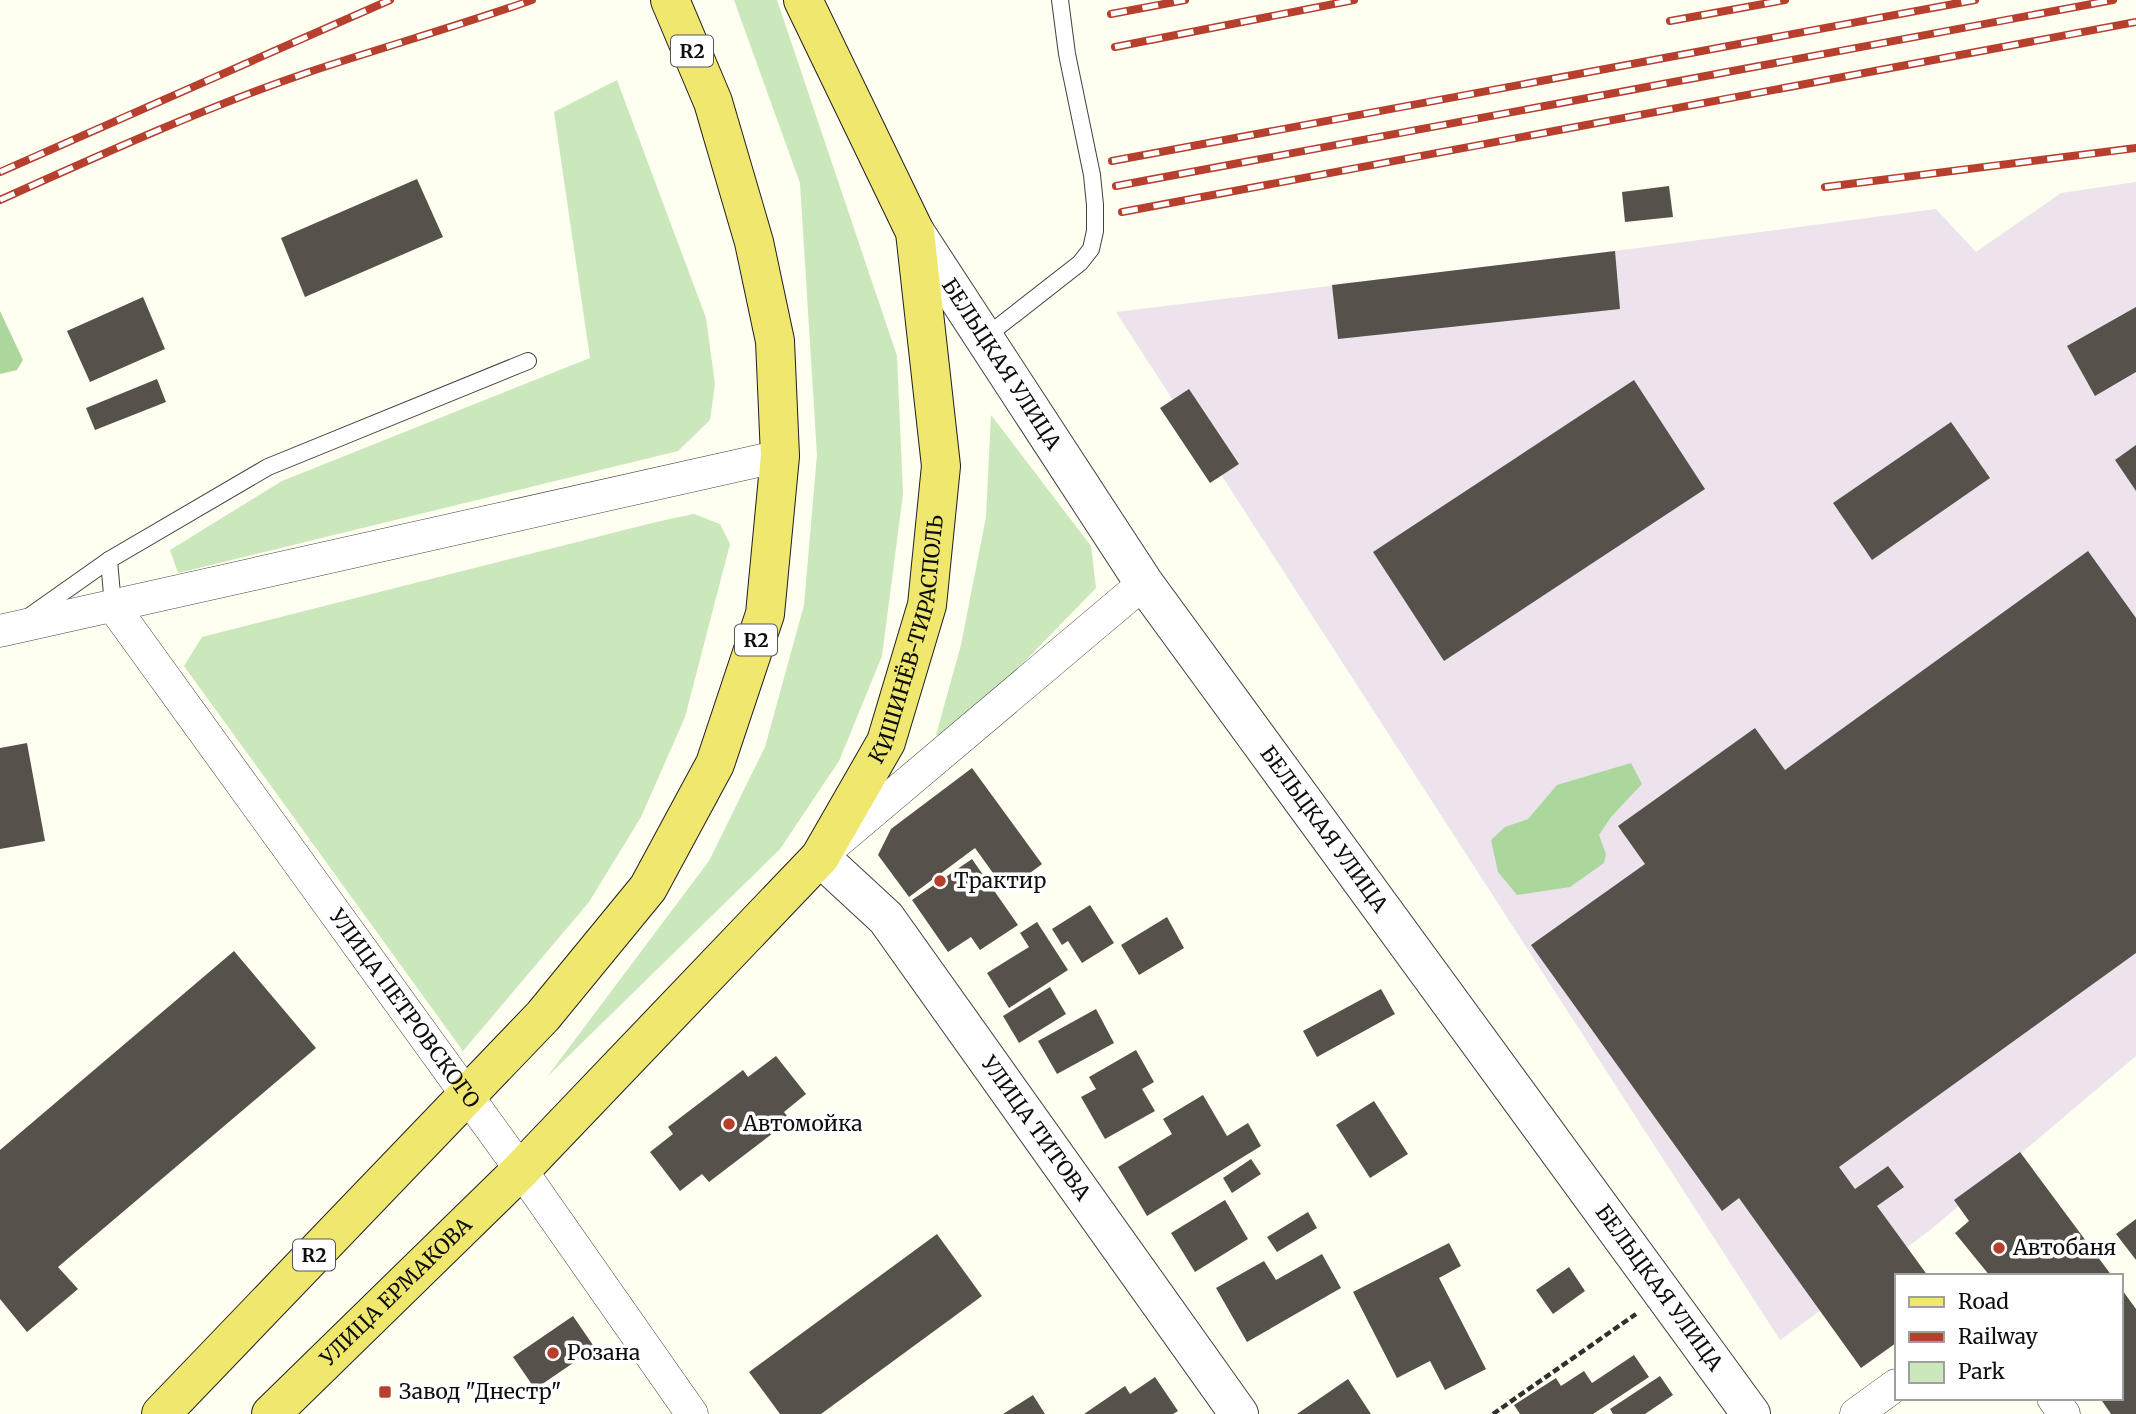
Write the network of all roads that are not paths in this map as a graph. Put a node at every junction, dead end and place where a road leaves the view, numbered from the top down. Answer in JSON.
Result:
{"nodes":[{"id":1,"x":670,"y":0,"type":"edge"},
{"id":2,"x":803,"y":0,"type":"edge"},
{"id":3,"x":1059,"y":0,"type":"edge"},
{"id":4,"x":915,"y":232,"type":"junction"},
{"id":5,"x":984,"y":338,"type":"junction"},
{"id":6,"x":528,"y":361,"type":"dead end"},
{"id":7,"x":780,"y":456,"type":"junction"},
{"id":8,"x":109,"y":561,"type":"junction"},
{"id":9,"x":1144,"y":583,"type":"junction"},
{"id":10,"x":113,"y":606,"type":"junction"},
{"id":11,"x":7,"y":629,"type":"edge"},
{"id":12,"x":820,"y":857,"type":"junction"},
{"id":13,"x":466,"y":1096,"type":"junction"},
{"id":14,"x":521,"y":1170,"type":"junction"},
{"id":15,"x":1895,"y":1386,"type":"edge"},
{"id":16,"x":161,"y":1414,"type":"edge"},
{"id":17,"x":271,"y":1414,"type":"edge"},
{"id":18,"x":692,"y":1414,"type":"edge"},
{"id":19,"x":1239,"y":1414,"type":"edge"},
{"id":20,"x":1751,"y":1414,"type":"edge"},
{"id":21,"x":1856,"y":1414,"type":"edge"}],
"edges":[{"from":1,"to":7,"type":"main road","number":"R2"},
{"from":2,"to":4,"type":"main road","name":"КИШИНЁВ-ТИРАСПОЛЬ"},
{"from":3,"to":5,"type":"lane"},
{"from":4,"to":5,"type":"street","name":"БЕЛЬЦКАЯ УЛИЦА"},
{"from":4,"to":12,"type":"main road","name":"КИШИНЁВ-ТИРАСПОЛЬ"},
{"from":5,"to":9,"type":"street","name":"БЕЛЬЦКАЯ УЛИЦА"},
{"from":6,"to":8,"type":"lane"},
{"from":7,"to":10,"type":"street"},
{"from":7,"to":13,"type":"main road","number":"R2"},
{"from":8,"to":10,"type":"lane"},
{"from":8,"to":11,"type":"lane"},
{"from":9,"to":12,"type":"street"},
{"from":9,"to":20,"type":"street","name":"БЕЛЬЦКАЯ УЛИЦА"},
{"from":10,"to":11,"type":"street"},
{"from":10,"to":13,"type":"street","name":"УЛИЦА ПЕТРОВСКОГО"},
{"from":12,"to":14,"type":"main road","name":"КИШИНЁВ-ТИРАСПОЛЬ"},
{"from":12,"to":19,"type":"street","name":"УЛИЦА ТИТОВА"},
{"from":13,"to":14,"type":"street","name":"УЛИЦА ПЕТРОВСКОГО"},
{"from":13,"to":16,"type":"main road","number":"R2"},
{"from":14,"to":17,"type":"main road","name":"УЛИЦА ЕРМАКОВА"},
{"from":14,"to":18,"type":"street","name":"УЛИЦА ПЕТРОВСКОГО"},
{"from":15,"to":21,"type":"street"}]}
